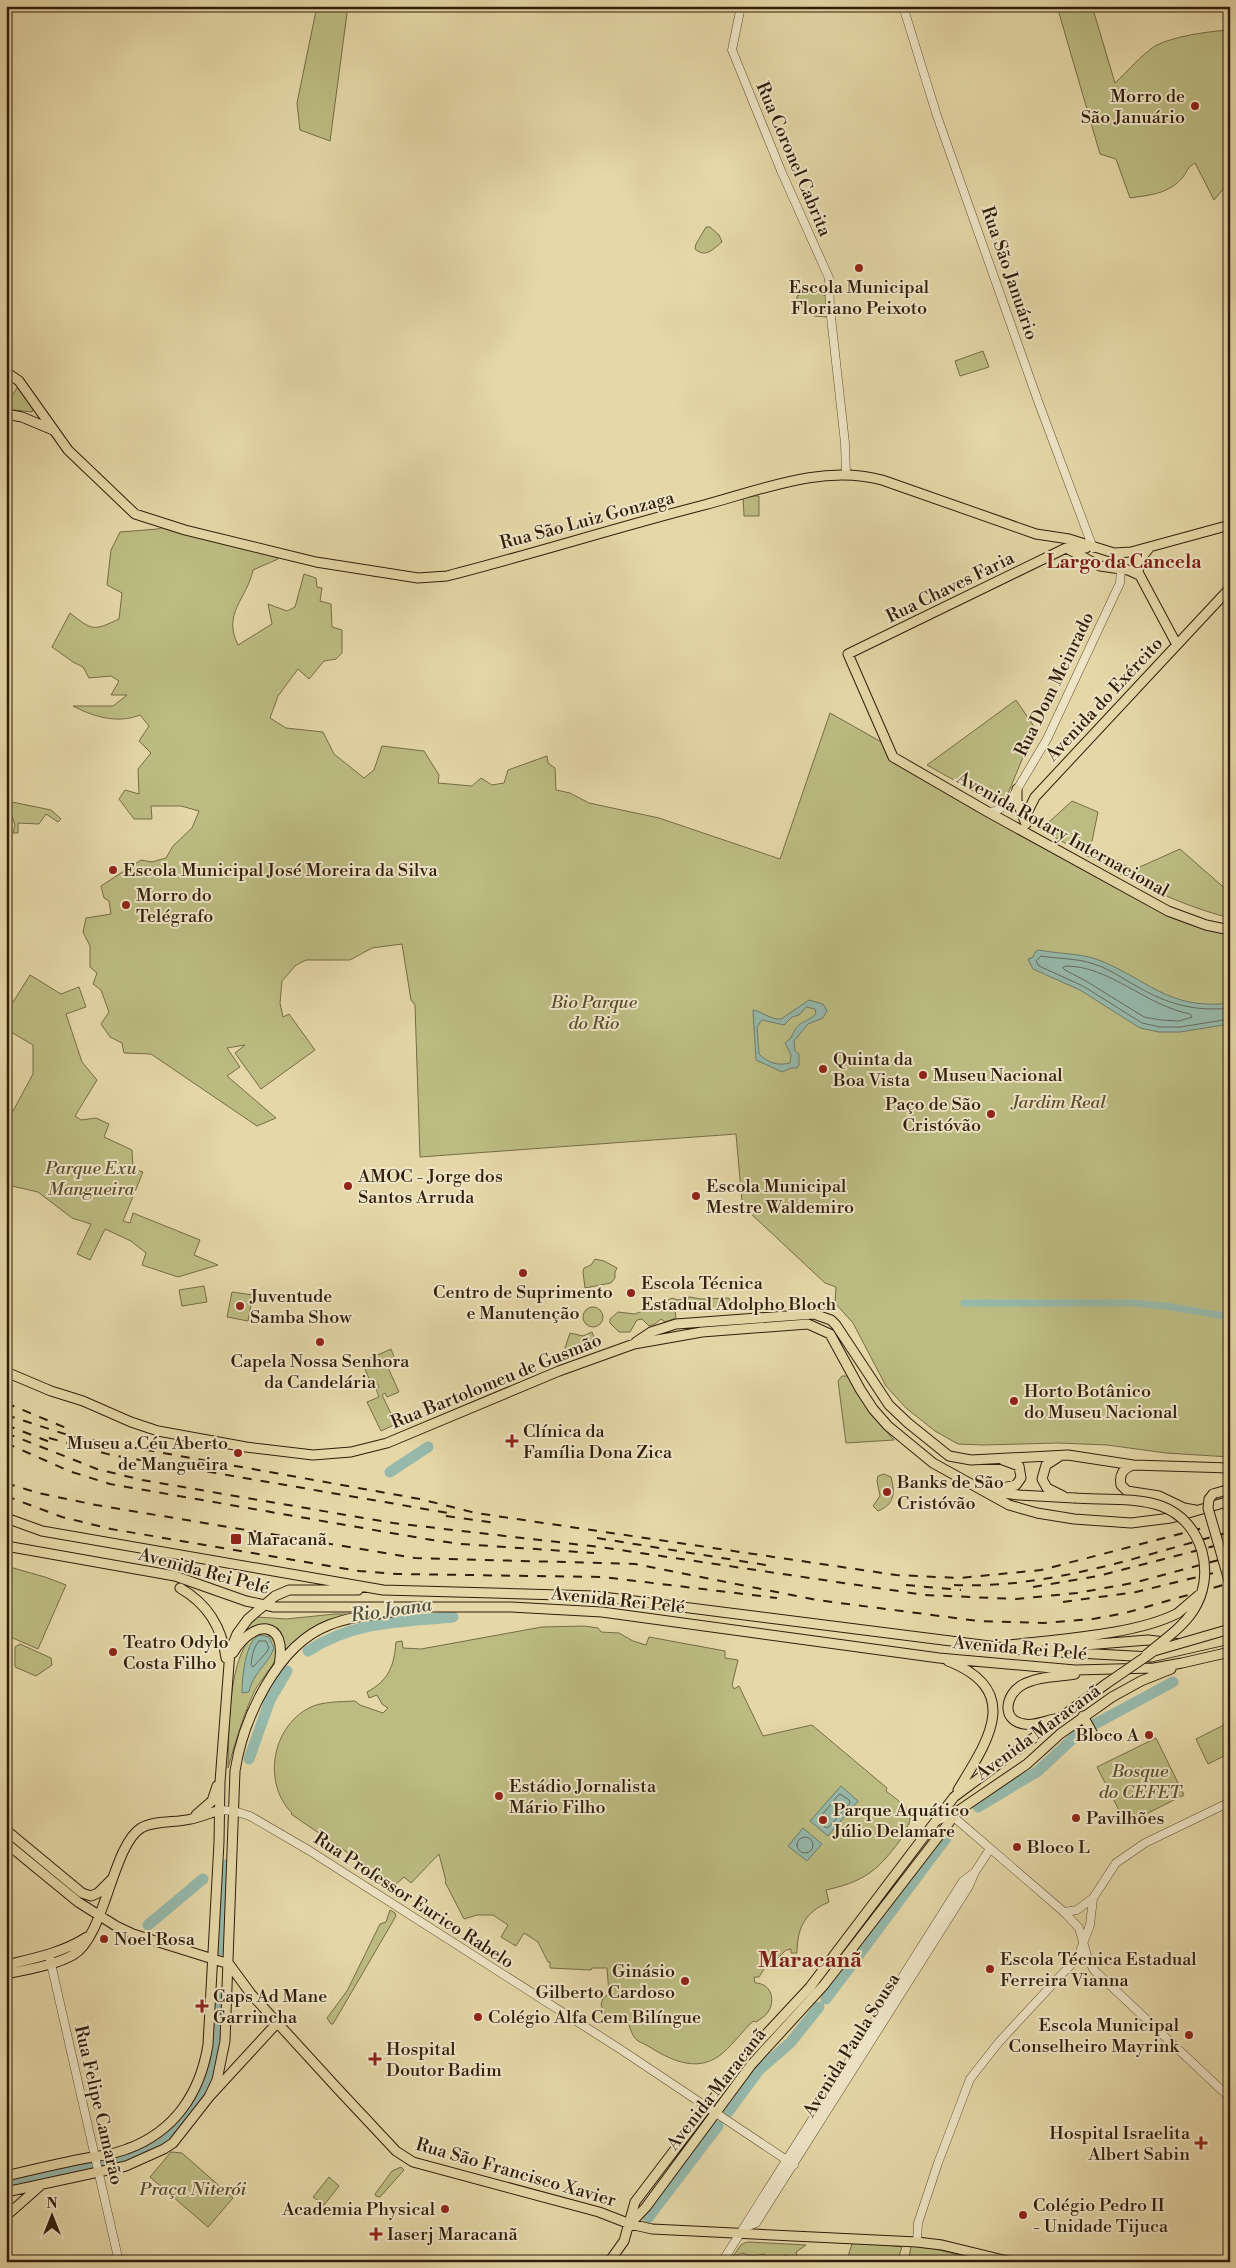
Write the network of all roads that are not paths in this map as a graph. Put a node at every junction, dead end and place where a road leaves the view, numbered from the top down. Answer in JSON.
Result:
{"nodes":[{"id":1,"x":741,"y":6,"type":"edge"},
{"id":2,"x":903,"y":6,"type":"edge"},
{"id":3,"x":6,"y":372,"type":"edge"},
{"id":4,"x":35,"y":401,"type":"junction"},
{"id":5,"x":6,"y":414,"type":"edge"},
{"id":6,"x":22,"y":417,"type":"junction"},
{"id":7,"x":53,"y":430,"type":"junction"},
{"id":8,"x":846,"y":474,"type":"junction"},
{"id":9,"x":1230,"y":525,"type":"edge"},
{"id":10,"x":1045,"y":537,"type":"junction"},
{"id":11,"x":1150,"y":547,"type":"junction"},
{"id":12,"x":1066,"y":548,"type":"junction"},
{"id":13,"x":1093,"y":548,"type":"junction"},
{"id":14,"x":1114,"y":553,"type":"junction"},
{"id":15,"x":1121,"y":569,"type":"junction"},
{"id":16,"x":1139,"y":575,"type":"junction"},
{"id":17,"x":1230,"y":588,"type":"edge"},
{"id":18,"x":1177,"y":645,"type":"junction"},
{"id":19,"x":890,"y":751,"type":"joint"},
{"id":20,"x":1017,"y":789,"type":"junction"},
{"id":21,"x":988,"y":812,"type":"junction"},
{"id":22,"x":1026,"y":824,"type":"junction"},
{"id":23,"x":1039,"y":839,"type":"junction"},
{"id":24,"x":1230,"y":930,"type":"edge"},
{"id":25,"x":757,"y":1318,"type":"junction"},
{"id":26,"x":747,"y":1328,"type":"junction"},
{"id":27,"x":634,"y":1344,"type":"junction"},
{"id":28,"x":6,"y":1372,"type":"edge"},
{"id":29,"x":899,"y":1415,"type":"junction"},
{"id":30,"x":888,"y":1426,"type":"junction"},
{"id":31,"x":1062,"y":1455,"type":"junction"},
{"id":32,"x":998,"y":1459,"type":"junction"},
{"id":33,"x":1133,"y":1465,"type":"junction"},
{"id":34,"x":1230,"y":1468,"type":"edge"},
{"id":35,"x":1230,"y":1488,"type":"edge"},
{"id":36,"x":980,"y":1490,"type":"junction"},
{"id":37,"x":1071,"y":1498,"type":"junction"},
{"id":38,"x":1230,"y":1501,"type":"edge"},
{"id":39,"x":1197,"y":1510,"type":"junction"},
{"id":40,"x":6,"y":1518,"type":"edge"},
{"id":41,"x":6,"y":1546,"type":"edge"},
{"id":42,"x":1230,"y":1584,"type":"edge"},
{"id":43,"x":180,"y":1588,"type":"dead end"},
{"id":44,"x":383,"y":1590,"type":"junction"},
{"id":45,"x":1201,"y":1593,"type":"junction"},
{"id":46,"x":534,"y":1594,"type":"junction"},
{"id":47,"x":263,"y":1605,"type":"junction"},
{"id":48,"x":420,"y":1608,"type":"junction"},
{"id":49,"x":520,"y":1608,"type":"junction"},
{"id":50,"x":1230,"y":1629,"type":"edge"},
{"id":51,"x":1230,"y":1639,"type":"edge"},
{"id":52,"x":999,"y":1646,"type":"junction"},
{"id":53,"x":1196,"y":1647,"type":"junction"},
{"id":54,"x":1022,"y":1650,"type":"junction"},
{"id":55,"x":1230,"y":1652,"type":"edge"},
{"id":56,"x":1146,"y":1655,"type":"junction"},
{"id":57,"x":939,"y":1658,"type":"junction"},
{"id":58,"x":1182,"y":1664,"type":"junction"},
{"id":59,"x":279,"y":1665,"type":"junction"},
{"id":60,"x":227,"y":1669,"type":"junction"},
{"id":61,"x":1093,"y":1670,"type":"junction"},
{"id":62,"x":1058,"y":1719,"type":"junction"},
{"id":63,"x":220,"y":1782,"type":"junction"},
{"id":64,"x":954,"y":1797,"type":"junction"},
{"id":65,"x":1230,"y":1802,"type":"edge"},
{"id":66,"x":220,"y":1810,"type":"junction"},
{"id":67,"x":234,"y":1811,"type":"junction"},
{"id":68,"x":952,"y":1817,"type":"junction"},
{"id":69,"x":192,"y":1819,"type":"junction"},
{"id":70,"x":936,"y":1821,"type":"junction"},
{"id":71,"x":6,"y":1830,"type":"edge"},
{"id":72,"x":6,"y":1843,"type":"edge"},
{"id":73,"x":990,"y":1849,"type":"junction"},
{"id":74,"x":115,"y":1876,"type":"junction"},
{"id":75,"x":1093,"y":1898,"type":"junction"},
{"id":76,"x":1064,"y":1912,"type":"junction"},
{"id":77,"x":98,"y":1916,"type":"junction"},
{"id":78,"x":1084,"y":1943,"type":"junction"},
{"id":79,"x":213,"y":1958,"type":"junction"},
{"id":80,"x":50,"y":1959,"type":"junction"},
{"id":81,"x":229,"y":1964,"type":"junction"},
{"id":82,"x":6,"y":1965,"type":"edge"},
{"id":83,"x":6,"y":1974,"type":"edge"},
{"id":84,"x":899,"y":1990,"type":"junction"},
{"id":85,"x":277,"y":2023,"type":"junction"},
{"id":86,"x":209,"y":2098,"type":"junction"},
{"id":87,"x":1230,"y":2098,"type":"edge"},
{"id":88,"x":708,"y":2107,"type":"junction"},
{"id":89,"x":716,"y":2113,"type":"junction"},
{"id":90,"x":95,"y":2157,"type":"junction"},
{"id":91,"x":786,"y":2161,"type":"junction"},
{"id":92,"x":794,"y":2166,"type":"junction"},
{"id":93,"x":99,"y":2172,"type":"junction"},
{"id":94,"x":6,"y":2176,"type":"edge"},
{"id":95,"x":42,"y":2184,"type":"junction"},
{"id":96,"x":6,"y":2192,"type":"edge"},
{"id":97,"x":768,"y":2197,"type":"junction"},
{"id":98,"x":6,"y":2216,"type":"edge"},
{"id":99,"x":630,"y":2224,"type":"junction"},
{"id":100,"x":743,"y":2230,"type":"junction"},
{"id":101,"x":918,"y":2242,"type":"junction"},
{"id":102,"x":119,"y":2262,"type":"edge"},
{"id":103,"x":609,"y":2262,"type":"edge"},
{"id":104,"x":722,"y":2262,"type":"edge"},
{"id":105,"x":1012,"y":2262,"type":"edge"}],
"edges":[{"from":1,"to":8,"type":"street","name":"Rua Coronel Cabrita"},
{"from":2,"to":13,"type":"street","name":"Rua São Januário"},
{"from":3,"to":4,"type":"main road","name":"Rua São Luiz Gonzaga"},
{"from":4,"to":6,"type":"main road"},
{"from":4,"to":7,"type":"main road","name":"Rua São Luiz Gonzaga"},
{"from":5,"to":6,"type":"main road"},
{"from":6,"to":7,"type":"main road"},
{"from":7,"to":8,"type":"main road","name":"Rua São Luiz Gonzaga"},
{"from":8,"to":10,"type":"main road","name":"Rua São Luiz Gonzaga"},
{"from":9,"to":11,"type":"main road","name":"Rua São Luiz Gonzaga"},
{"from":10,"to":12,"type":"main road"},
{"from":10,"to":13,"type":"main road","name":"Rua São Luiz Gonzaga"},
{"from":11,"to":14,"type":"main road","name":"Rua São Luiz Gonzaga"},
{"from":11,"to":16,"type":"main road"},
{"from":12,"to":13,"type":"main road"},
{"from":12,"to":15,"type":"main road"},
{"from":12,"to":19,"type":"main road","name":"Rua Chaves Faria"},
{"from":13,"to":14,"type":"main road","name":"Rua São Luiz Gonzaga"},
{"from":14,"to":15,"type":"street"},
{"from":15,"to":16,"type":"main road"},
{"from":15,"to":20,"type":"street","name":"Rua Dom Meinrado"},
{"from":16,"to":18,"type":"main road"},
{"from":17,"to":18,"type":"main road","name":"Avenida do Exército"},
{"from":18,"to":22,"type":"main road","name":"Avenida do Exército"},
{"from":19,"to":21,"type":"main road","name":"Avenida Rotary Internacional"},
{"from":20,"to":21,"type":"street","name":"Rua Dom Meinrado"},
{"from":20,"to":22,"type":"main road"},
{"from":21,"to":23,"type":"main road","name":"Avenida Rotary Internacional"},
{"from":22,"to":23,"type":"main road"},
{"from":23,"to":24,"type":"main road","name":"Avenida Rotary Internacional"},
{"from":25,"to":26,"type":"main road"},
{"from":25,"to":27,"type":"main road","name":"Rua Bartolomeu de Gusmão"},
{"from":25,"to":29,"type":"main road","name":"Rua Bartolomeu de Gusmão"},
{"from":26,"to":27,"type":"main road","name":"Rua Bartolomeu de Gusmão"},
{"from":26,"to":30,"type":"main road","name":"Rua Bartolomeu de Gusmão"},
{"from":27,"to":28,"type":"main road","name":"Rua Bartolomeu de Gusmão"},
{"from":29,"to":30,"type":"main road"},
{"from":29,"to":32,"type":"main road","name":"Rua Bartolomeu de Gusmão"},
{"from":30,"to":36,"type":"main road","name":"Rua Bartolomeu de Gusmão"},
{"from":31,"to":32,"type":"main road","name":"Rua Bartolomeu de Gusmão"},
{"from":31,"to":33,"type":"main road","name":"Rua Bartolomeu de Gusmão"},
{"from":31,"to":37,"type":"main road"},
{"from":32,"to":36,"type":"main road"},
{"from":33,"to":34,"type":"main road","name":"Rua Bartolomeu de Gusmão"},
{"from":33,"to":39,"type":"main road"},
{"from":35,"to":42,"type":"main road","bridge":true},
{"from":36,"to":37,"type":"main road"},
{"from":36,"to":39,"type":"main road","name":"Rua Bartolomeu de Gusmão"},
{"from":37,"to":45,"type":"main road","bridge":true},
{"from":38,"to":39,"type":"main road","name":"Rua Bartolomeu de Gusmão"},
{"from":40,"to":44,"type":"main road","name":"Avenida Rei Pelé"},
{"from":41,"to":47,"type":"main road","name":"Avenida Rei Pelé"},
{"from":43,"to":60,"type":"main road"},
{"from":44,"to":46,"type":"main road","name":"Avenida Rei Pelé"},
{"from":44,"to":47,"type":"main road"},
{"from":45,"to":52,"type":"main road","bridge":true},
{"from":45,"to":56,"type":"main road","bridge":true},
{"from":46,"to":49,"type":"main road"},
{"from":46,"to":52,"type":"main road","name":"Avenida Rei Pelé"},
{"from":47,"to":48,"type":"main road","name":"Avenida Rei Pelé"},
{"from":47,"to":60,"type":"main road"},
{"from":48,"to":49,"type":"main road","name":"Avenida Rei Pelé"},
{"from":48,"to":59,"type":"main road"},
{"from":49,"to":57,"type":"main road","name":"Avenida Rei Pelé"},
{"from":50,"to":56,"type":"main road","bridge":true},
{"from":51,"to":53,"type":"main road","name":"Avenida Rei Pelé"},
{"from":52,"to":54,"type":"main road","name":"Avenida Rei Pelé"},
{"from":53,"to":54,"type":"main road"},
{"from":53,"to":54,"type":"main road","name":"Avenida Rei Pelé"},
{"from":55,"to":58,"type":"main road","name":"Avenida Rei Pelé"},
{"from":56,"to":62,"type":"main road","name":"Avenida Maracanã","bridge":true},
{"from":57,"to":61,"type":"main road","name":"Avenida Rei Pelé"},
{"from":57,"to":64,"type":"main road"},
{"from":58,"to":61,"type":"main road","name":"Avenida Rei Pelé"},
{"from":58,"to":68,"type":"main road","name":"Avenida Maracanã"},
{"from":59,"to":60,"type":"main road"},
{"from":59,"to":67,"type":"main road"},
{"from":60,"to":63,"type":"main road"},
{"from":61,"to":62,"type":"main road"},
{"from":62,"to":64,"type":"main road","name":"Avenida Maracanã"},
{"from":63,"to":66,"type":"main road"},
{"from":63,"to":69,"type":"main road"},
{"from":64,"to":70,"type":"main road","name":"Avenida Maracanã"},
{"from":65,"to":75,"type":"street"},
{"from":66,"to":67,"type":"street","name":"Rua Professor Eurico Rabelo"},
{"from":66,"to":69,"type":"main road"},
{"from":66,"to":79,"type":"main road"},
{"from":67,"to":81,"type":"main road"},
{"from":67,"to":88,"type":"street","name":"Rua Professor Eurico Rabelo"},
{"from":68,"to":70,"type":"street"},
{"from":68,"to":73,"type":"street"},
{"from":68,"to":89,"type":"main road","name":"Avenida Maracanã"},
{"from":69,"to":74,"type":"main road"},
{"from":70,"to":88,"type":"main road","name":"Avenida Maracanã"},
{"from":71,"to":74,"type":"main road"},
{"from":72,"to":77,"type":"main road"},
{"from":73,"to":76,"type":"street"},
{"from":73,"to":84,"type":"street","name":"Avenida Paula Sousa"},
{"from":74,"to":77,"type":"main road"},
{"from":75,"to":76,"type":"street"},
{"from":75,"to":78,"type":"street"},
{"from":76,"to":78,"type":"street"},
{"from":77,"to":79,"type":"main road"},
{"from":77,"to":80,"type":"main road"},
{"from":78,"to":87,"type":"street"},
{"from":78,"to":101,"type":"street"},
{"from":79,"to":81,"type":"main road"},
{"from":79,"to":90,"type":"main road"},
{"from":80,"to":82,"type":"main road"},
{"from":80,"to":83,"type":"main road"},
{"from":80,"to":90,"type":"street","name":"Rua Felipe Camarão"},
{"from":81,"to":85,"type":"main road","name":"Rua São Francisco Xavier"},
{"from":81,"to":86,"type":"main road"},
{"from":84,"to":91,"type":"street","name":"Avenida Paula Sousa"},
{"from":84,"to":92,"type":"street","name":"Avenida Paula Sousa"},
{"from":85,"to":86,"type":"main road"},
{"from":85,"to":99,"type":"main road","name":"Rua São Francisco Xavier"},
{"from":86,"to":93,"type":"main road"},
{"from":88,"to":89,"type":"street","name":"Rua Professor Eurico Rabelo"},
{"from":88,"to":99,"type":"main road","name":"Avenida Maracanã"},
{"from":89,"to":91,"type":"street","name":"Rua Professor Eurico Rabelo"},
{"from":89,"to":99,"type":"main road","name":"Avenida Maracanã"},
{"from":90,"to":93,"type":"street","name":"Rua Felipe Camarão"},
{"from":90,"to":94,"type":"main road"},
{"from":91,"to":92,"type":"street","name":"Rua Professor Eurico Rabelo"},
{"from":91,"to":97,"type":"street","name":"Avenida Paula Sousa"},
{"from":92,"to":97,"type":"street","name":"Avenida Paula Sousa"},
{"from":93,"to":95,"type":"main road"},
{"from":93,"to":102,"type":"street","name":"Rua Felipe Camarão"},
{"from":95,"to":96,"type":"main road"},
{"from":95,"to":98,"type":"main road"},
{"from":97,"to":100,"type":"street","name":"Avenida Paula Sousa"},
{"from":99,"to":100,"type":"main road","name":"Rua São Francisco Xavier"},
{"from":99,"to":103,"type":"main road","name":"Avenida Maracanã"},
{"from":100,"to":101,"type":"main road","name":"Rua São Francisco Xavier"},
{"from":100,"to":104,"type":"street","name":"Avenida Paula Sousa"},
{"from":101,"to":105,"type":"main road","name":"Rua São Francisco Xavier"}]}
